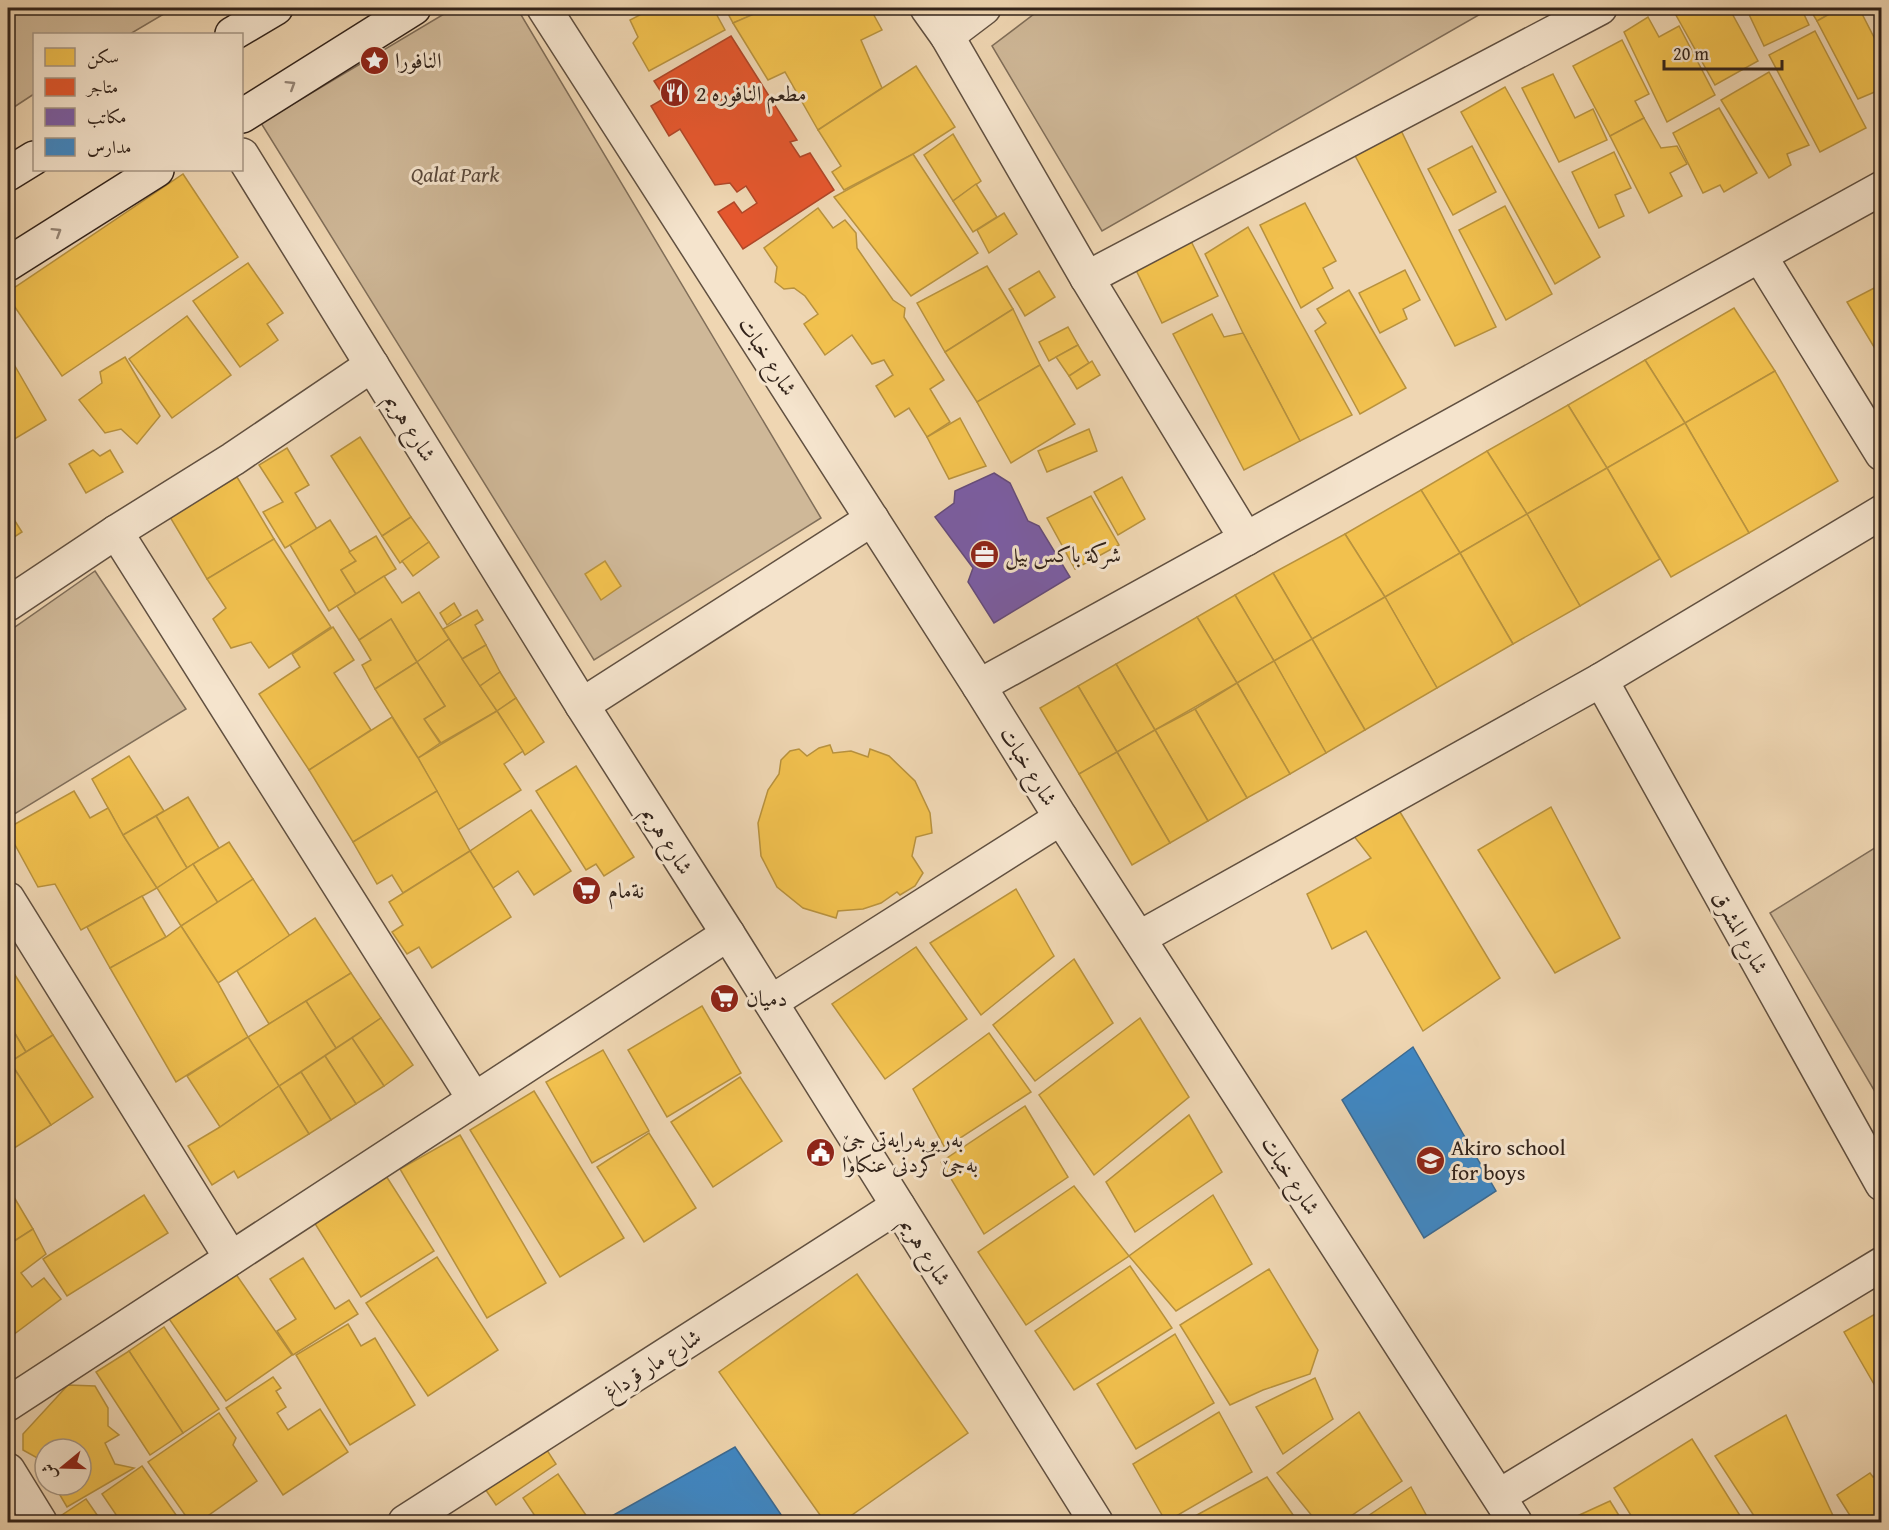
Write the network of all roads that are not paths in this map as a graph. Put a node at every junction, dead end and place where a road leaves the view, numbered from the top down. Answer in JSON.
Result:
{"nodes":[{"id":1,"x":276,"y":8,"type":"edge"},
{"id":2,"x":414,"y":8,"type":"edge"},
{"id":3,"x":544,"y":8,"type":"edge"},
{"id":4,"x":927,"y":8,"type":"edge"},
{"id":5,"x":984,"y":8,"type":"edge"},
{"id":6,"x":1600,"y":8,"type":"edge"},
{"id":7,"x":234,"y":33,"type":"edge"},
{"id":8,"x":947,"y":36,"type":"junction"},
{"id":9,"x":243,"y":115,"type":"edge"},
{"id":10,"x":243,"y":157,"type":"edge"},
{"id":11,"x":33,"y":159,"type":"edge"},
{"id":12,"x":155,"y":171,"type":"edge"},
{"id":13,"x":8,"y":174,"type":"edge"},
{"id":14,"x":1881,"y":188,"type":"edge"},
{"id":15,"x":1760,"y":255,"type":"junction"},
{"id":16,"x":8,"y":261,"type":"edge"},
{"id":17,"x":1087,"y":278,"type":"junction"},
{"id":18,"x":372,"y":365,"type":"junction"},
{"id":19,"x":1881,"y":454,"type":"edge"},
{"id":20,"x":1881,"y":512,"type":"edge"},
{"id":21,"x":872,"y":519,"type":"junction"},
{"id":22,"x":116,"y":532,"type":"junction"},
{"id":23,"x":1246,"y":539,"type":"junction"},
{"id":24,"x":8,"y":604,"type":"edge"},
{"id":25,"x":1601,"y":680,"type":"junction"},
{"id":26,"x":979,"y":686,"type":"junction"},
{"id":27,"x":582,"y":705,"type":"junction"},
{"id":28,"x":1061,"y":818,"type":"junction"},
{"id":29,"x":8,"y":899,"type":"edge"},
{"id":30,"x":728,"y":934,"type":"junction"},
{"id":31,"x":1139,"y":938,"type":"junction"},
{"id":32,"x":771,"y":1002,"type":"junction"},
{"id":33,"x":474,"y":1099,"type":"junction"},
{"id":34,"x":1881,"y":1184,"type":"edge"},
{"id":35,"x":898,"y":1206,"type":"junction"},
{"id":36,"x":231,"y":1258,"type":"junction"},
{"id":37,"x":1881,"y":1264,"type":"edge"},
{"id":38,"x":8,"y":1404,"type":"edge"},
{"id":39,"x":8,"y":1470,"type":"edge"},
{"id":40,"x":1507,"y":1509,"type":"edge"},
{"id":41,"x":40,"y":1522,"type":"edge"},
{"id":42,"x":405,"y":1522,"type":"edge"},
{"id":43,"x":1096,"y":1522,"type":"edge"}],
"edges":[{"from":1,"to":7,"type":"street"},
{"from":9,"to":2,"type":"street","one_way":true},
{"from":3,"to":21,"type":"street","name":"شارع خبات"},
{"from":4,"to":8,"type":"street"},
{"from":5,"to":8,"type":"street"},
{"from":6,"to":17,"type":"street"},
{"from":8,"to":17,"type":"street"},
{"from":10,"to":18,"type":"street","name":"شارع هريم"},
{"from":11,"to":13,"type":"street"},
{"from":16,"to":12,"type":"street","one_way":true},
{"from":14,"to":15,"type":"street"},
{"from":15,"to":19,"type":"street"},
{"from":15,"to":23,"type":"street"},
{"from":17,"to":23,"type":"street"},
{"from":18,"to":22,"type":"street"},
{"from":18,"to":27,"type":"street","name":"شارع هريم"},
{"from":20,"to":25,"type":"street"},
{"from":21,"to":26,"type":"street","name":"شارع خبات"},
{"from":21,"to":27,"type":"street"},
{"from":22,"to":24,"type":"street"},
{"from":22,"to":33,"type":"street"},
{"from":23,"to":26,"type":"street"},
{"from":25,"to":31,"type":"street"},
{"from":25,"to":34,"type":"street","name":"شارع المشرق"},
{"from":26,"to":28,"type":"street","name":"شارع خبات"},
{"from":27,"to":30,"type":"street","name":"شارع هريم"},
{"from":28,"to":31,"type":"street","name":"شارع خبات"},
{"from":28,"to":32,"type":"street"},
{"from":29,"to":36,"type":"street"},
{"from":30,"to":32,"type":"street","name":"شارع هريم"},
{"from":30,"to":33,"type":"street"},
{"from":31,"to":40,"type":"street","name":"شارع خبات"},
{"from":32,"to":35,"type":"street","name":"شارع هريم"},
{"from":33,"to":36,"type":"street"},
{"from":35,"to":42,"type":"street","name":"شارع مار قرداغ"},
{"from":35,"to":43,"type":"street","name":"شارع هريم"},
{"from":36,"to":38,"type":"street"},
{"from":37,"to":40,"type":"street"},
{"from":39,"to":41,"type":"street"}]}
